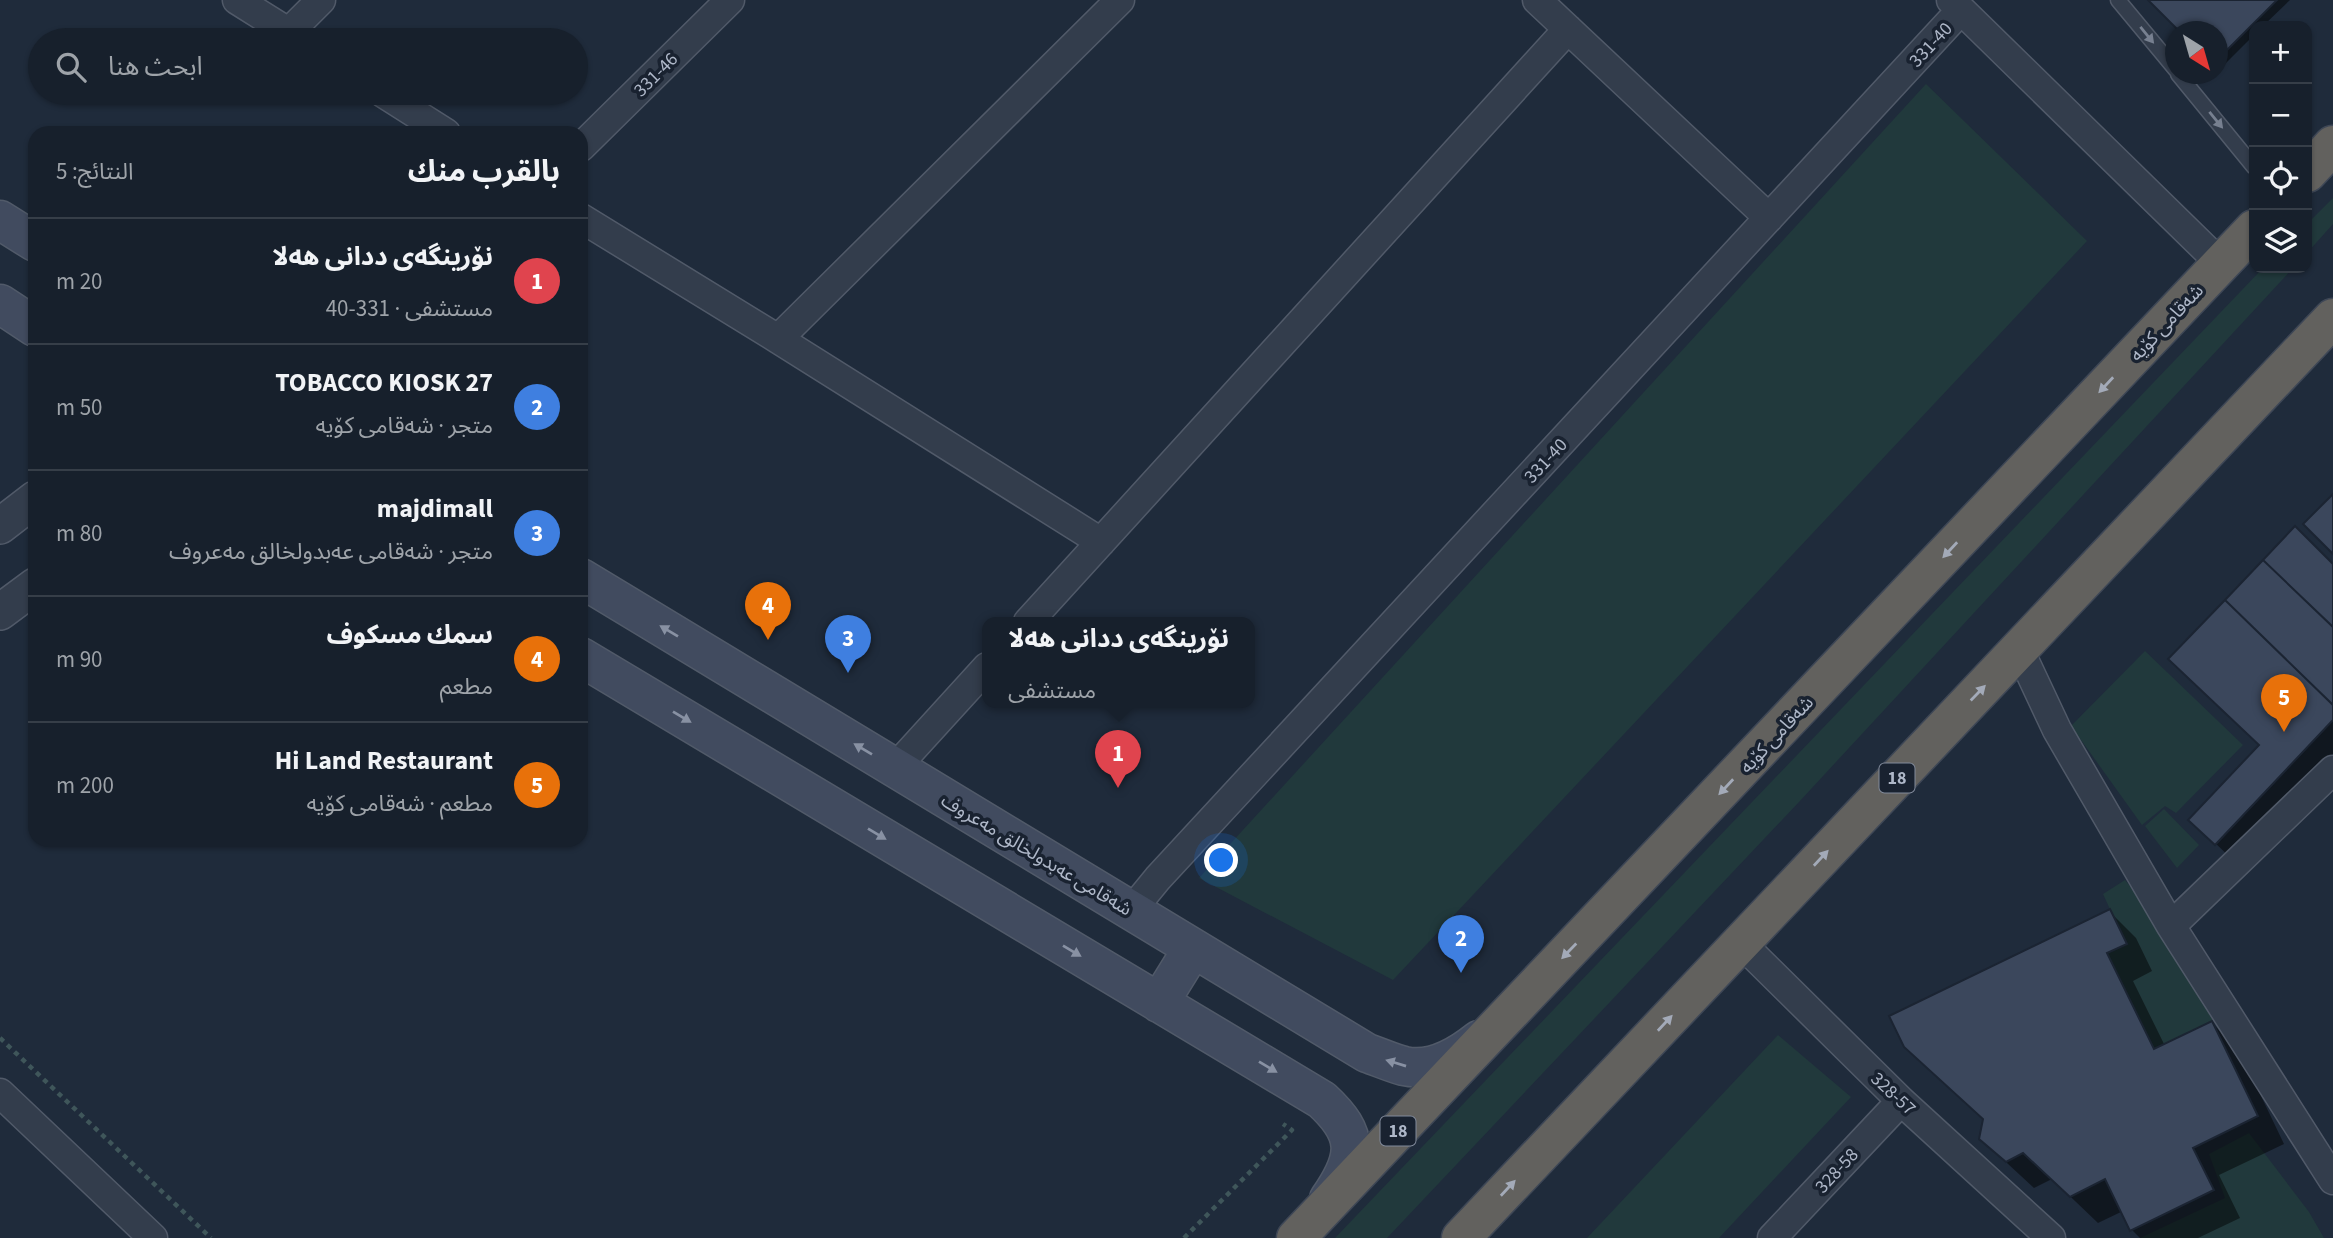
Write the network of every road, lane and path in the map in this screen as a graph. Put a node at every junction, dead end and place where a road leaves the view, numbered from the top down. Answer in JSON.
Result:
{"nodes":[{"id":1,"x":237,"y":0,"type":"edge"},
{"id":2,"x":321,"y":0,"type":"edge"},
{"id":3,"x":730,"y":0,"type":"edge"},
{"id":4,"x":1120,"y":0,"type":"edge"},
{"id":5,"x":1537,"y":0,"type":"edge"},
{"id":6,"x":2118,"y":0,"type":"edge"},
{"id":7,"x":1956,"y":5,"type":"edge"},
{"id":8,"x":282,"y":28,"type":"edge"},
{"id":9,"x":301,"y":28,"type":"edge"},
{"id":10,"x":1568,"y":29,"type":"junction"},
{"id":11,"x":2165,"y":57,"type":"edge"},
{"id":12,"x":2187,"y":84,"type":"edge"},
{"id":13,"x":402,"y":105,"type":"edge"},
{"id":14,"x":435,"y":126,"type":"edge"},
{"id":15,"x":588,"y":140,"type":"edge"},
{"id":16,"x":2333,"y":145,"type":"edge"},
{"id":17,"x":2249,"y":161,"type":"edge"},
{"id":18,"x":2312,"y":168,"type":"edge"},
{"id":19,"x":1769,"y":218,"type":"junction"},
{"id":20,"x":0,"y":220,"type":"edge"},
{"id":21,"x":588,"y":222,"type":"edge"},
{"id":22,"x":2249,"y":234,"type":"edge"},
{"id":23,"x":28,"y":238,"type":"edge"},
{"id":24,"x":2221,"y":264,"type":"junction"},
{"id":25,"x":0,"y":304,"type":"edge"},
{"id":26,"x":2333,"y":318,"type":"edge"},
{"id":27,"x":28,"y":322,"type":"edge"},
{"id":28,"x":778,"y":339,"type":"junction"},
{"id":29,"x":28,"y":504,"type":"edge"},
{"id":30,"x":0,"y":526,"type":"edge"},
{"id":31,"x":1101,"y":542,"type":"junction"},
{"id":32,"x":588,"y":582,"type":"edge"},
{"id":33,"x":28,"y":591,"type":"edge"},
{"id":34,"x":0,"y":612,"type":"edge"},
{"id":35,"x":1033,"y":617,"type":"edge"},
{"id":36,"x":2019,"y":649,"type":"junction"},
{"id":37,"x":588,"y":661,"type":"edge"},
{"id":38,"x":982,"y":672,"type":"edge"},
{"id":39,"x":895,"y":768,"type":"junction"},
{"id":40,"x":2333,"y":770,"type":"edge"},
{"id":41,"x":1131,"y":911,"type":"junction"},
{"id":42,"x":2171,"y":926,"type":"junction"},
{"id":43,"x":1741,"y":943,"type":"junction"},
{"id":44,"x":1193,"y":948,"type":"junction"},
{"id":45,"x":1159,"y":1003,"type":"junction"},
{"id":46,"x":1500,"y":1023,"type":"junction"},
{"id":47,"x":0,"y":1038,"type":"edge"},
{"id":48,"x":0,"y":1093,"type":"edge"},
{"id":49,"x":1901,"y":1101,"type":"junction"},
{"id":50,"x":1292,"y":1130,"type":"dead end"},
{"id":51,"x":2333,"y":1180,"type":"edge"},
{"id":52,"x":1305,"y":1229,"type":"edge"},
{"id":53,"x":153,"y":1238,"type":"edge"},
{"id":54,"x":211,"y":1238,"type":"edge"},
{"id":55,"x":1184,"y":1238,"type":"edge"},
{"id":56,"x":1461,"y":1238,"type":"edge"},
{"id":57,"x":1772,"y":1238,"type":"edge"},
{"id":58,"x":2051,"y":1238,"type":"edge"}],
"edges":[{"from":1,"to":8,"type":"street"},
{"from":2,"to":9,"type":"street"},
{"from":3,"to":15,"type":"street","name":"331-46"},
{"from":4,"to":28,"type":"street"},
{"from":5,"to":10,"type":"street"},
{"from":6,"to":11,"type":"lane","one_way":true},
{"from":7,"to":19,"type":"street","name":"331-40"},
{"from":7,"to":24,"type":"street"},
{"from":10,"to":19,"type":"street"},
{"from":10,"to":31,"type":"street"},
{"from":12,"to":17,"type":"lane","one_way":true},
{"from":13,"to":14,"type":"street"},
{"from":16,"to":18,"type":"highway"},
{"from":19,"to":41,"type":"street","name":"331-40"},
{"from":20,"to":23,"type":"main road"},
{"from":21,"to":28,"type":"street"},
{"from":22,"to":24,"type":"highway","name":"شەقامی کۆیە","number":"18"},
{"from":24,"to":46,"type":"highway","name":"شەقامی کۆیە","number":"18","one_way":true},
{"from":25,"to":27,"type":"main road"},
{"from":26,"to":36,"type":"highway","number":"18"},
{"from":28,"to":31,"type":"street"},
{"from":29,"to":30,"type":"street"},
{"from":31,"to":35,"type":"street"},
{"from":39,"to":32,"type":"main road","name":"شەقامی عەبدولخالق مەعروف","one_way":true},
{"from":33,"to":34,"type":"street"},
{"from":36,"to":42,"type":"street"},
{"from":43,"to":36,"type":"highway","number":"18","one_way":true},
{"from":37,"to":45,"type":"main road","one_way":true},
{"from":38,"to":39,"type":"street"},
{"from":39,"to":41,"type":"main road","name":"شەقامی عەبدولخالق مەعروف"},
{"from":40,"to":42,"type":"street"},
{"from":41,"to":44,"type":"main road","name":"شەقامی عەبدولخالق مەعروف"},
{"from":42,"to":51,"type":"street"},
{"from":43,"to":49,"type":"street","name":"328-57"},
{"from":56,"to":43,"type":"highway","number":"18","one_way":true},
{"from":44,"to":45,"type":"main road"},
{"from":46,"to":44,"type":"main road","name":"شەقامی عەبدولخالق مەعروف","one_way":true},
{"from":45,"to":52,"type":"main road","one_way":true},
{"from":46,"to":52,"type":"highway","name":"شەقامی کۆیە","number":"18"},
{"from":47,"to":54,"type":"path"},
{"from":48,"to":53,"type":"street"},
{"from":49,"to":57,"type":"street","name":"328-58"},
{"from":49,"to":58,"type":"street","name":"328-57"},
{"from":50,"to":55,"type":"path"}]}
